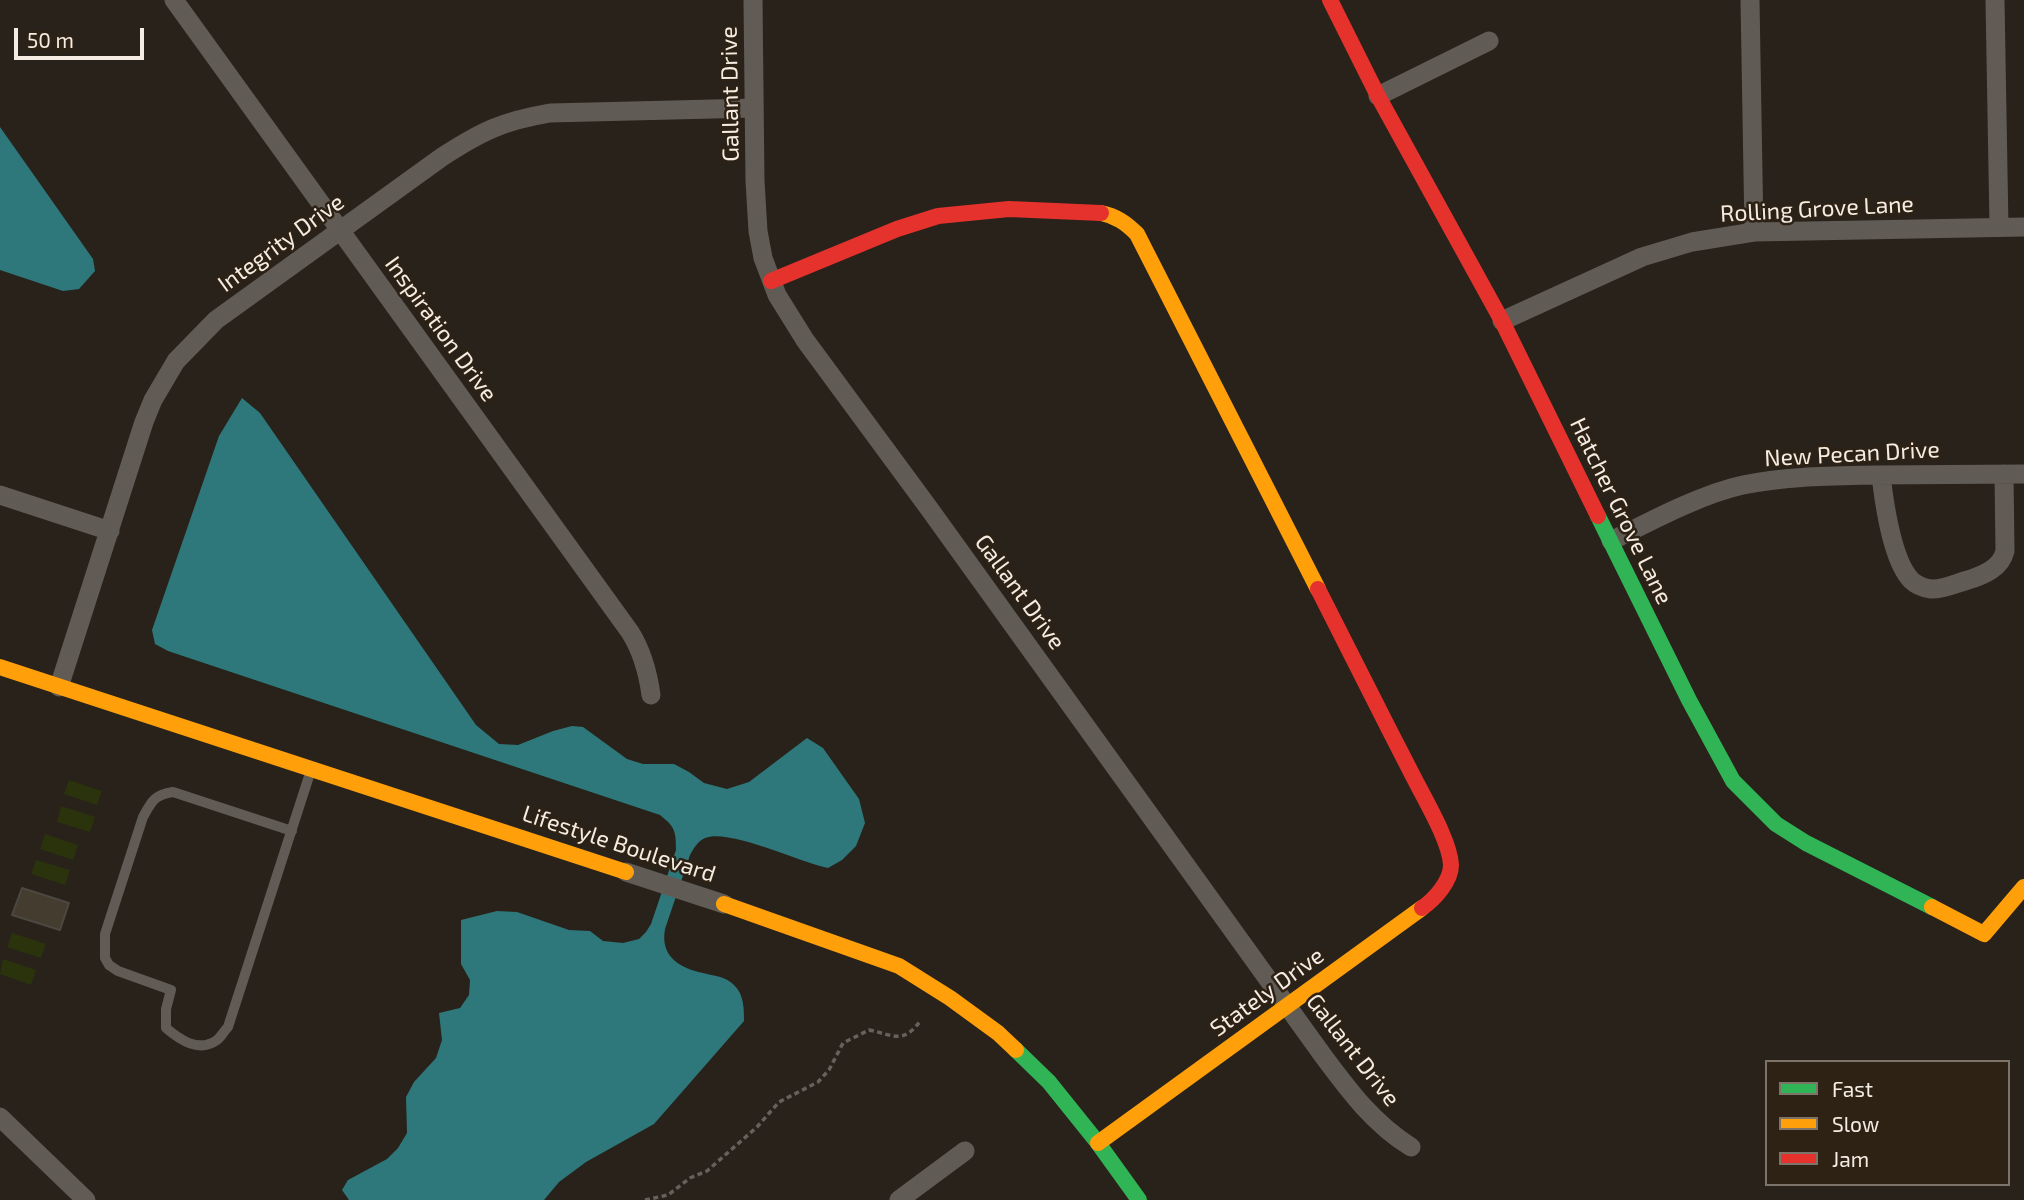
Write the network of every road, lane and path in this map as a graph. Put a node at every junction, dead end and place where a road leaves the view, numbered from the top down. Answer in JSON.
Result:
{"nodes":[{"id":1,"x":174,"y":0,"type":"edge"},
{"id":2,"x":754,"y":0,"type":"edge"},
{"id":3,"x":1330,"y":0,"type":"edge"},
{"id":4,"x":1750,"y":0,"type":"edge"},
{"id":5,"x":1996,"y":0,"type":"edge"},
{"id":6,"x":1489,"y":41,"type":"dead end"},
{"id":7,"x":1378,"y":96,"type":"junction"},
{"id":8,"x":754,"y":108,"type":"junction"},
{"id":9,"x":1999,"y":227,"type":"junction"},
{"id":10,"x":2024,"y":227,"type":"edge"},
{"id":11,"x":339,"y":230,"type":"junction"},
{"id":12,"x":1754,"y":232,"type":"junction"},
{"id":13,"x":771,"y":281,"type":"junction"},
{"id":14,"x":1502,"y":321,"type":"junction"},
{"id":15,"x":2004,"y":474,"type":"junction"},
{"id":16,"x":2024,"y":474,"type":"edge"},
{"id":17,"x":1881,"y":475,"type":"junction"},
{"id":18,"x":0,"y":495,"type":"edge"},
{"id":19,"x":110,"y":531,"type":"junction"},
{"id":20,"x":1611,"y":541,"type":"junction"},
{"id":21,"x":0,"y":667,"type":"edge"},
{"id":22,"x":59,"y":687,"type":"junction"},
{"id":23,"x":651,"y":695,"type":"dead end"},
{"id":24,"x":311,"y":769,"type":"junction"},
{"id":25,"x":292,"y":831,"type":"junction"},
{"id":26,"x":626,"y":872,"type":"joint"},
{"id":27,"x":2024,"y":887,"type":"edge"},
{"id":28,"x":723,"y":904,"type":"joint"},
{"id":29,"x":1287,"y":1006,"type":"junction"},
{"id":30,"x":921,"y":1020,"type":"dead end"},
{"id":31,"x":0,"y":1117,"type":"edge"},
{"id":32,"x":1098,"y":1143,"type":"junction"},
{"id":33,"x":1411,"y":1147,"type":"dead end"},
{"id":34,"x":965,"y":1151,"type":"dead end"},
{"id":35,"x":86,"y":1200,"type":"edge"},
{"id":36,"x":645,"y":1200,"type":"edge"},
{"id":37,"x":899,"y":1200,"type":"edge"},
{"id":38,"x":1139,"y":1200,"type":"edge"}],
"edges":[{"from":1,"to":11,"type":"street","name":"Inspiration Drive"},
{"from":2,"to":8,"type":"street","name":"Gallant Drive"},
{"from":3,"to":7,"type":"street","name":"Hatcher Grove Lane"},
{"from":4,"to":12,"type":"street"},
{"from":5,"to":9,"type":"street"},
{"from":6,"to":7,"type":"street"},
{"from":7,"to":14,"type":"street","name":"Hatcher Grove Lane"},
{"from":8,"to":11,"type":"street","name":"Integrity Drive"},
{"from":8,"to":13,"type":"street","name":"Gallant Drive"},
{"from":9,"to":10,"type":"street","name":"Rolling Grove Lane"},
{"from":9,"to":12,"type":"street","name":"Rolling Grove Lane"},
{"from":11,"to":19,"type":"street","name":"Integrity Drive"},
{"from":11,"to":23,"type":"street","name":"Inspiration Drive"},
{"from":12,"to":14,"type":"street","name":"Rolling Grove Lane"},
{"from":13,"to":29,"type":"street","name":"Gallant Drive"},
{"from":13,"to":29,"type":"street","name":"Stately Drive"},
{"from":14,"to":20,"type":"street","name":"Hatcher Grove Lane"},
{"from":15,"to":16,"type":"street","name":"New Pecan Drive"},
{"from":15,"to":17,"type":"street","name":"New Pecan Drive"},
{"from":15,"to":17,"type":"street"},
{"from":17,"to":20,"type":"street","name":"New Pecan Drive"},
{"from":18,"to":19,"type":"street"},
{"from":19,"to":22,"type":"street","name":"Integrity Drive"},
{"from":20,"to":27,"type":"street","name":"Hatcher Grove Lane"},
{"from":21,"to":22,"type":"street","name":"Lifestyle Boulevard"},
{"from":22,"to":24,"type":"street","name":"Lifestyle Boulevard"},
{"from":24,"to":25,"type":"lane"},
{"from":24,"to":26,"type":"street","name":"Lifestyle Boulevard"},
{"from":25,"to":25,"type":"lane"},
{"from":26,"to":28,"type":"street","name":"Lifestyle Boulevard"},
{"from":28,"to":32,"type":"street","name":"Lifestyle Boulevard"},
{"from":29,"to":32,"type":"street","name":"Stately Drive"},
{"from":29,"to":33,"type":"street","name":"Gallant Drive"},
{"from":30,"to":36,"type":"path"},
{"from":31,"to":35,"type":"street"},
{"from":32,"to":38,"type":"street","name":"Lifestyle Boulevard"},
{"from":34,"to":37,"type":"street"}]}
